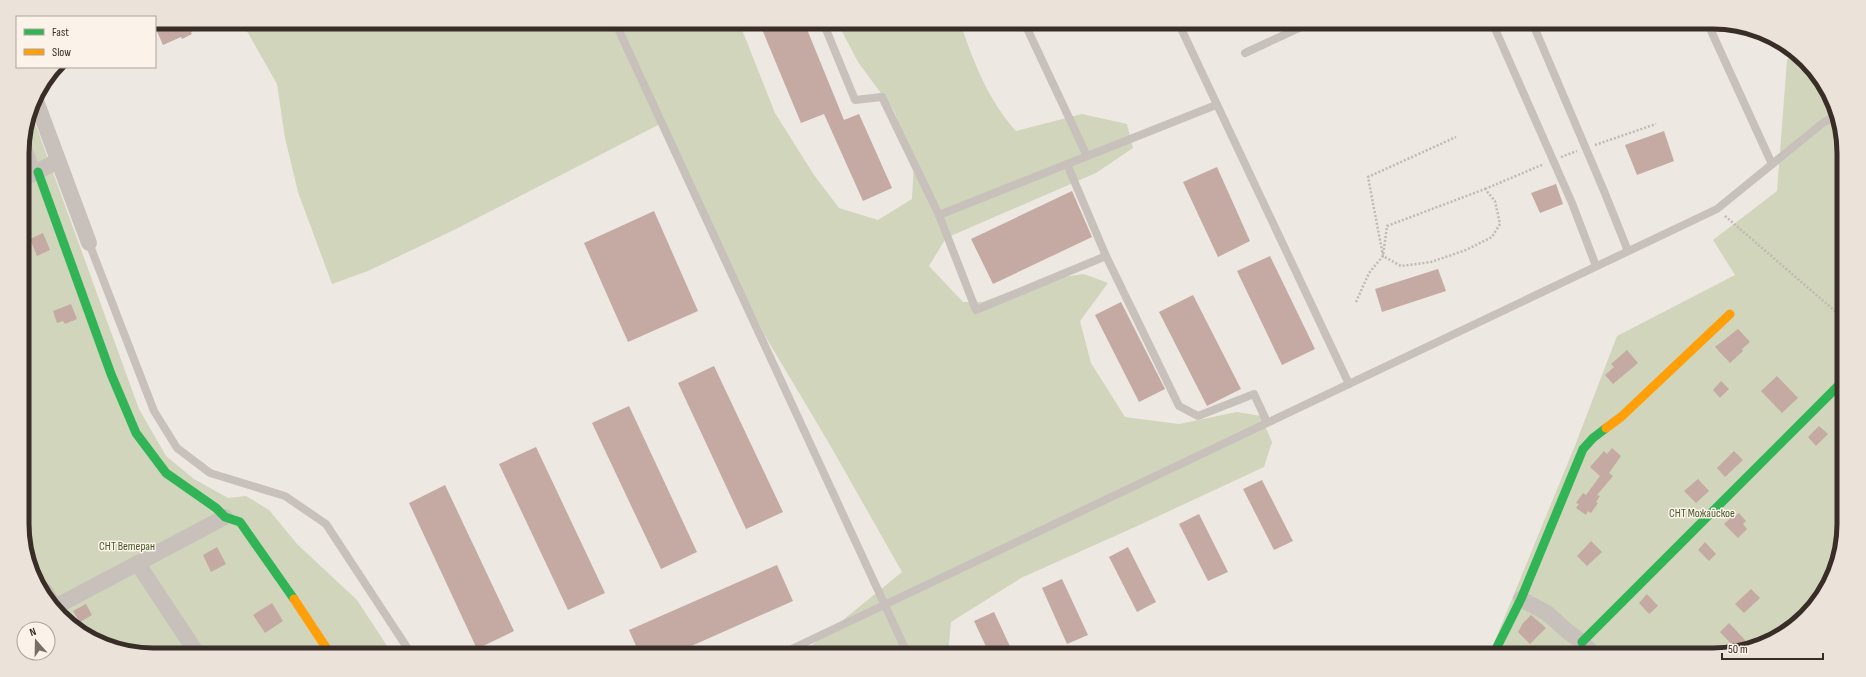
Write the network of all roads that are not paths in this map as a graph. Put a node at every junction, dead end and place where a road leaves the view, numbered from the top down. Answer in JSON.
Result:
{"nodes":[{"id":1,"x":618,"y":29,"type":"edge"},
{"id":2,"x":826,"y":29,"type":"edge"},
{"id":3,"x":1027,"y":29,"type":"edge"},
{"id":4,"x":1181,"y":29,"type":"edge"},
{"id":5,"x":1297,"y":29,"type":"edge"},
{"id":6,"x":1495,"y":29,"type":"edge"},
{"id":7,"x":1535,"y":29,"type":"edge"},
{"id":8,"x":1710,"y":29,"type":"edge"},
{"id":9,"x":1245,"y":53,"type":"dead end"},
{"id":10,"x":1216,"y":105,"type":"junction"},
{"id":11,"x":38,"y":106,"type":"edge"},
{"id":12,"x":1832,"y":118,"type":"edge"},
{"id":13,"x":29,"y":150,"type":"edge"},
{"id":14,"x":1087,"y":156,"type":"junction"},
{"id":15,"x":58,"y":161,"type":"junction"},
{"id":16,"x":1067,"y":164,"type":"junction"},
{"id":17,"x":1772,"y":164,"type":"junction"},
{"id":18,"x":38,"y":172,"type":"junction"},
{"id":19,"x":29,"y":176,"type":"edge"},
{"id":20,"x":939,"y":215,"type":"junction"},
{"id":21,"x":89,"y":243,"type":"joint"},
{"id":22,"x":1628,"y":251,"type":"junction"},
{"id":23,"x":1106,"y":256,"type":"junction"},
{"id":24,"x":1596,"y":266,"type":"junction"},
{"id":25,"x":1730,"y":314,"type":"dead end"},
{"id":26,"x":1349,"y":384,"type":"junction"},
{"id":27,"x":1837,"y":387,"type":"edge"},
{"id":28,"x":1267,"y":422,"type":"junction"},
{"id":29,"x":225,"y":517,"type":"junction"},
{"id":30,"x":138,"y":564,"type":"junction"},
{"id":31,"x":1521,"y":599,"type":"junction"},
{"id":32,"x":885,"y":604,"type":"junction"},
{"id":33,"x":60,"y":606,"type":"edge"},
{"id":34,"x":1582,"y":642,"type":"junction"},
{"id":35,"x":193,"y":648,"type":"edge"},
{"id":36,"x":326,"y":648,"type":"edge"},
{"id":37,"x":407,"y":648,"type":"edge"},
{"id":38,"x":794,"y":648,"type":"edge"},
{"id":39,"x":905,"y":648,"type":"edge"},
{"id":40,"x":1496,"y":648,"type":"edge"},
{"id":41,"x":1588,"y":648,"type":"edge"}],
"edges":[{"from":1,"to":32,"type":"lane"},
{"from":2,"to":20,"type":"lane"},
{"from":3,"to":14,"type":"lane"},
{"from":4,"to":10,"type":"lane"},
{"from":5,"to":9,"type":"lane"},
{"from":6,"to":24,"type":"lane"},
{"from":7,"to":22,"type":"lane"},
{"from":8,"to":17,"type":"lane"},
{"from":10,"to":14,"type":"lane"},
{"from":10,"to":26,"type":"lane"},
{"from":11,"to":15,"type":"street"},
{"from":12,"to":17,"type":"lane"},
{"from":13,"to":18,"type":"lane"},
{"from":14,"to":16,"type":"lane"},
{"from":15,"to":18,"type":"street"},
{"from":15,"to":21,"type":"street"},
{"from":16,"to":20,"type":"lane"},
{"from":16,"to":23,"type":"lane"},
{"from":17,"to":22,"type":"lane"},
{"from":18,"to":19,"type":"street"},
{"from":18,"to":29,"type":"street"},
{"from":20,"to":23,"type":"lane"},
{"from":21,"to":37,"type":"lane"},
{"from":22,"to":24,"type":"lane"},
{"from":23,"to":28,"type":"lane"},
{"from":24,"to":26,"type":"lane"},
{"from":25,"to":31,"type":"street"},
{"from":26,"to":28,"type":"lane"},
{"from":27,"to":34,"type":"street"},
{"from":28,"to":32,"type":"lane"},
{"from":29,"to":30,"type":"street"},
{"from":29,"to":36,"type":"street"},
{"from":30,"to":33,"type":"street"},
{"from":30,"to":35,"type":"street"},
{"from":31,"to":34,"type":"street"},
{"from":31,"to":40,"type":"street"},
{"from":32,"to":38,"type":"lane"},
{"from":32,"to":39,"type":"lane"},
{"from":34,"to":41,"type":"street"}]}
